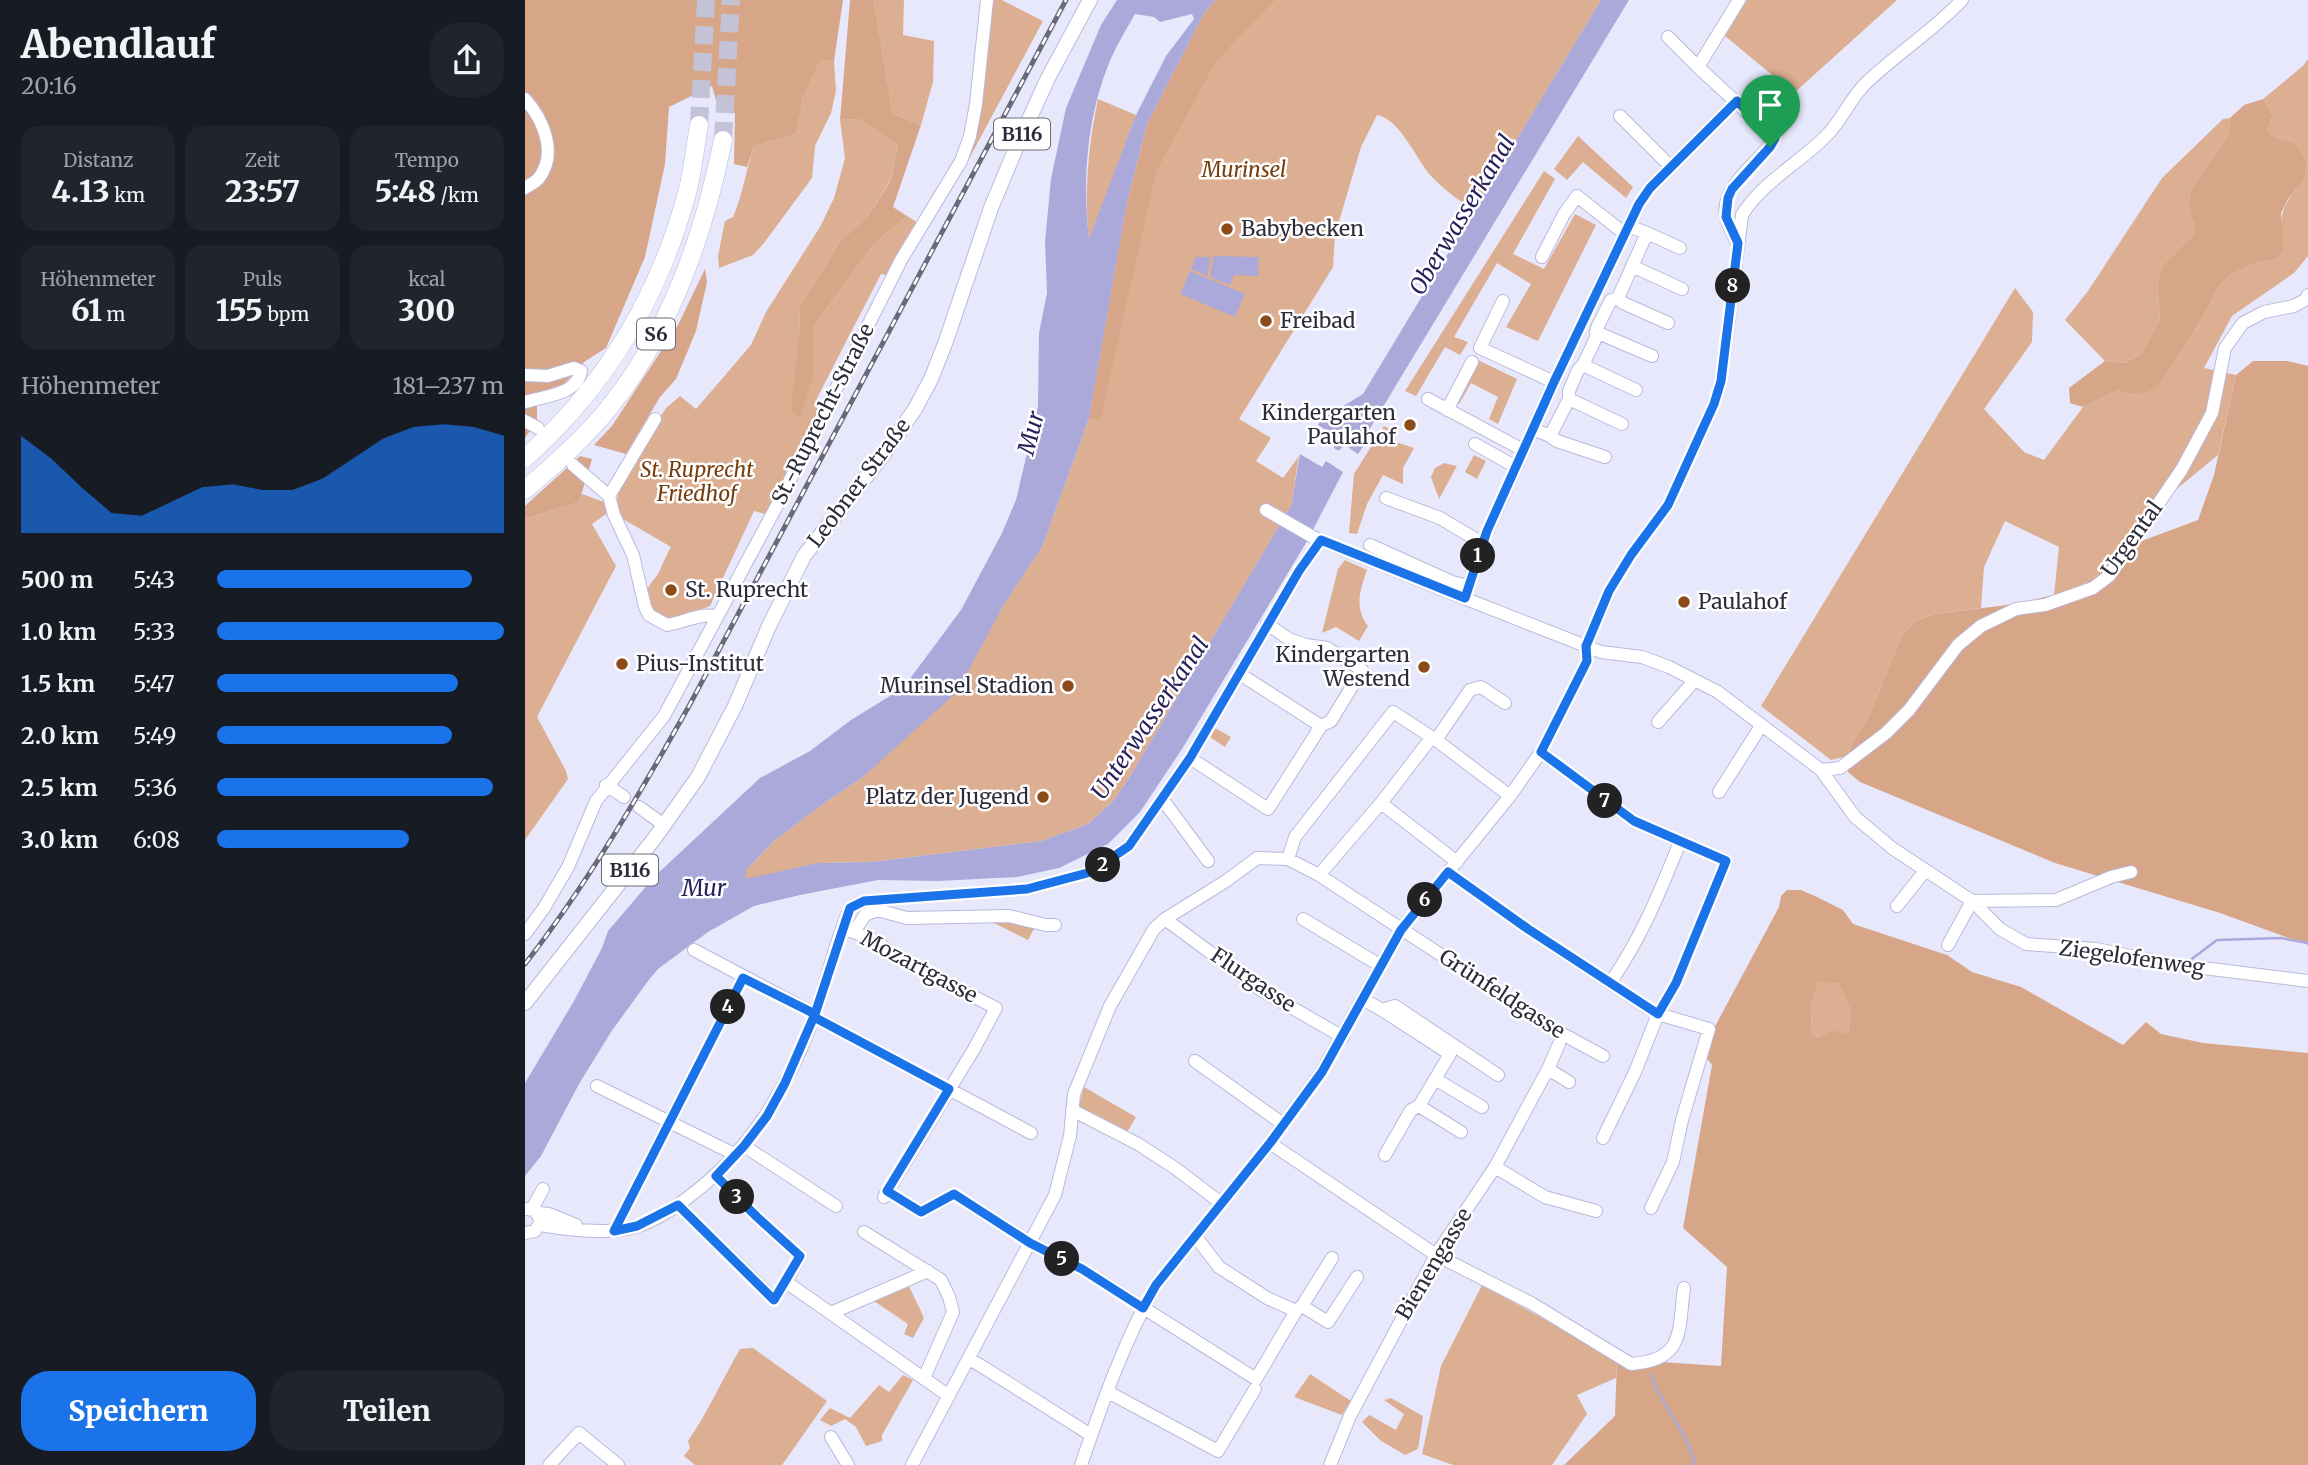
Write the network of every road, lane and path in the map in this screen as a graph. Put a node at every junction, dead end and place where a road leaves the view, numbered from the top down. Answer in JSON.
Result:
{"nodes":[{"id":1,"x":988,"y":0,"type":"edge"},
{"id":2,"x":1090,"y":0,"type":"edge"},
{"id":3,"x":1739,"y":0,"type":"edge"},
{"id":4,"x":1962,"y":0,"type":"edge"},
{"id":5,"x":1668,"y":37,"type":"dead end"},
{"id":6,"x":1698,"y":67,"type":"junction"},
{"id":7,"x":525,"y":99,"type":"edge"},
{"id":8,"x":1737,"y":101,"type":"junction"},
{"id":9,"x":1619,"y":116,"type":"dead end"},
{"id":10,"x":699,"y":125,"type":"tunnel mouth"},
{"id":11,"x":723,"y":140,"type":"tunnel mouth"},
{"id":12,"x":1671,"y":167,"type":"junction"},
{"id":13,"x":525,"y":188,"type":"edge"},
{"id":14,"x":1626,"y":230,"type":"junction"},
{"id":15,"x":1647,"y":233,"type":"junction"},
{"id":16,"x":1738,"y":243,"type":"junction"},
{"id":17,"x":1681,"y":248,"type":"dead end"},
{"id":18,"x":1542,"y":257,"type":"dead end"},
{"id":19,"x":1632,"y":266,"type":"junction"},
{"id":20,"x":1682,"y":289,"type":"dead end"},
{"id":21,"x":2308,"y":295,"type":"edge"},
{"id":22,"x":1618,"y":298,"type":"junction"},
{"id":23,"x":1503,"y":300,"type":"dead end"},
{"id":24,"x":1668,"y":323,"type":"dead end"},
{"id":25,"x":1596,"y":332,"type":"junction"},
{"id":26,"x":1652,"y":356,"type":"dead end"},
{"id":27,"x":1472,"y":362,"type":"dead end"},
{"id":28,"x":1583,"y":365,"type":"junction"},
{"id":29,"x":525,"y":375,"type":"edge"},
{"id":30,"x":1554,"y":382,"type":"junction"},
{"id":31,"x":1636,"y":390,"type":"dead end"},
{"id":32,"x":1428,"y":399,"type":"dead end"},
{"id":33,"x":1569,"y":399,"type":"junction"},
{"id":34,"x":525,"y":402,"type":"edge"},
{"id":35,"x":1447,"y":410,"type":"junction"},
{"id":36,"x":655,"y":419,"type":"dead end"},
{"id":37,"x":525,"y":421,"type":"edge"},
{"id":38,"x":1622,"y":424,"type":"dead end"},
{"id":39,"x":538,"y":428,"type":"dead end"},
{"id":40,"x":1533,"y":429,"type":"junction"},
{"id":41,"x":1550,"y":436,"type":"junction"},
{"id":42,"x":1475,"y":444,"type":"dead end"},
{"id":43,"x":1524,"y":450,"type":"junction"},
{"id":44,"x":1605,"y":457,"type":"dead end"},
{"id":45,"x":525,"y":458,"type":"edge"},
{"id":46,"x":573,"y":465,"type":"dead end"},
{"id":47,"x":1516,"y":467,"type":"junction"},
{"id":48,"x":525,"y":490,"type":"edge"},
{"id":49,"x":609,"y":496,"type":"junction"},
{"id":50,"x":1386,"y":498,"type":"dead end"},
{"id":51,"x":1271,"y":513,"type":"dead end"},
{"id":52,"x":1317,"y":538,"type":"junction"},
{"id":53,"x":1482,"y":543,"type":"junction"},
{"id":54,"x":1370,"y":545,"type":"dead end"},
{"id":55,"x":1466,"y":592,"type":"junction"},
{"id":56,"x":717,"y":615,"type":"junction"},
{"id":57,"x":1267,"y":624,"type":"junction"},
{"id":58,"x":1586,"y":646,"type":"junction"},
{"id":59,"x":1240,"y":674,"type":"junction"},
{"id":60,"x":1695,"y":680,"type":"junction"},
{"id":61,"x":1504,"y":703,"type":"dead end"},
{"id":62,"x":1658,"y":722,"type":"dead end"},
{"id":63,"x":1321,"y":726,"type":"junction"},
{"id":64,"x":1761,"y":726,"type":"junction"},
{"id":65,"x":1434,"y":739,"type":"junction"},
{"id":66,"x":1541,"y":752,"type":"junction"},
{"id":67,"x":1190,"y":758,"type":"junction"},
{"id":68,"x":1821,"y":770,"type":"junction"},
{"id":69,"x":606,"y":785,"type":"junction"},
{"id":70,"x":1719,"y":792,"type":"dead end"},
{"id":71,"x":1510,"y":796,"type":"junction"},
{"id":72,"x":624,"y":797,"type":"dead end"},
{"id":73,"x":1163,"y":800,"type":"junction"},
{"id":74,"x":1381,"y":803,"type":"junction"},
{"id":75,"x":639,"y":807,"type":"dead end"},
{"id":76,"x":664,"y":825,"type":"junction"},
{"id":77,"x":1680,"y":842,"type":"junction"},
{"id":78,"x":1288,"y":859,"type":"junction"},
{"id":79,"x":1208,"y":861,"type":"dead end"},
{"id":80,"x":1452,"y":867,"type":"junction"},
{"id":81,"x":1925,"y":871,"type":"junction"},
{"id":82,"x":2131,"y":872,"type":"dead end"},
{"id":83,"x":1319,"y":875,"type":"junction"},
{"id":84,"x":1972,"y":901,"type":"junction"},
{"id":85,"x":1897,"y":906,"type":"dead end"},
{"id":86,"x":1165,"y":919,"type":"junction"},
{"id":87,"x":1303,"y":919,"type":"dead end"},
{"id":88,"x":1055,"y":925,"type":"dead end"},
{"id":89,"x":848,"y":930,"type":"junction"},
{"id":90,"x":1401,"y":930,"type":"junction"},
{"id":91,"x":525,"y":934,"type":"edge"},
{"id":92,"x":1948,"y":946,"type":"dead end"},
{"id":93,"x":694,"y":950,"type":"dead end"},
{"id":94,"x":1381,"y":967,"type":"junction"},
{"id":95,"x":743,"y":978,"type":"junction"},
{"id":96,"x":2308,"y":981,"type":"edge"},
{"id":97,"x":1610,"y":983,"type":"junction"},
{"id":98,"x":1363,"y":999,"type":"junction"},
{"id":99,"x":525,"y":1003,"type":"edge"},
{"id":100,"x":1382,"y":1010,"type":"junction"},
{"id":101,"x":1658,"y":1014,"type":"junction"},
{"id":102,"x":814,"y":1016,"type":"junction"},
{"id":103,"x":1343,"y":1037,"type":"junction"},
{"id":104,"x":1559,"y":1044,"type":"dead end"},
{"id":105,"x":1603,"y":1056,"type":"dead end"},
{"id":106,"x":1195,"y":1061,"type":"dead end"},
{"id":107,"x":1548,"y":1069,"type":"junction"},
{"id":108,"x":1498,"y":1075,"type":"dead end"},
{"id":109,"x":1435,"y":1079,"type":"junction"},
{"id":110,"x":1569,"y":1082,"type":"dead end"},
{"id":111,"x":597,"y":1086,"type":"dead end"},
{"id":112,"x":949,"y":1089,"type":"junction"},
{"id":113,"x":1419,"y":1106,"type":"junction"},
{"id":114,"x":1482,"y":1107,"type":"dead end"},
{"id":115,"x":1072,"y":1110,"type":"junction"},
{"id":116,"x":669,"y":1121,"type":"junction"},
{"id":117,"x":1283,"y":1124,"type":"junction"},
{"id":118,"x":1461,"y":1132,"type":"dead end"},
{"id":119,"x":1031,"y":1133,"type":"dead end"},
{"id":120,"x":1603,"y":1138,"type":"dead end"},
{"id":121,"x":1270,"y":1143,"type":"junction"},
{"id":122,"x":740,"y":1150,"type":"junction"},
{"id":123,"x":1385,"y":1155,"type":"dead end"},
{"id":124,"x":1495,"y":1167,"type":"junction"},
{"id":125,"x":716,"y":1176,"type":"junction"},
{"id":126,"x":543,"y":1189,"type":"dead end"},
{"id":127,"x":1221,"y":1203,"type":"junction"},
{"id":128,"x":678,"y":1205,"type":"junction"},
{"id":129,"x":836,"y":1206,"type":"dead end"},
{"id":130,"x":1651,"y":1208,"type":"dead end"},
{"id":131,"x":1596,"y":1211,"type":"dead end"},
{"id":132,"x":534,"y":1214,"type":"edge"},
{"id":133,"x":614,"y":1231,"type":"junction"},
{"id":134,"x":864,"y":1232,"type":"dead end"},
{"id":135,"x":526,"y":1234,"type":"edge"},
{"id":136,"x":1196,"y":1237,"type":"junction"},
{"id":137,"x":1030,"y":1243,"type":"junction"},
{"id":138,"x":1436,"y":1255,"type":"junction"},
{"id":139,"x":1332,"y":1258,"type":"dead end"},
{"id":140,"x":928,"y":1270,"type":"junction"},
{"id":141,"x":1357,"y":1277,"type":"dead end"},
{"id":142,"x":786,"y":1282,"type":"junction"},
{"id":143,"x":1684,"y":1288,"type":"dead end"},
{"id":144,"x":1143,"y":1308,"type":"junction"},
{"id":145,"x":1299,"y":1308,"type":"junction"},
{"id":146,"x":831,"y":1313,"type":"junction"},
{"id":147,"x":970,"y":1359,"type":"junction"},
{"id":148,"x":924,"y":1378,"type":"junction"},
{"id":149,"x":1255,"y":1389,"type":"dead end"},
{"id":150,"x":1108,"y":1392,"type":"junction"},
{"id":151,"x":949,"y":1396,"type":"junction"},
{"id":152,"x":1091,"y":1435,"type":"junction"},
{"id":153,"x":831,"y":1437,"type":"dead end"},
{"id":154,"x":549,"y":1465,"type":"edge"},
{"id":155,"x":618,"y":1465,"type":"edge"},
{"id":156,"x":848,"y":1465,"type":"edge"},
{"id":157,"x":912,"y":1465,"type":"edge"},
{"id":158,"x":1081,"y":1465,"type":"edge"},
{"id":159,"x":1330,"y":1465,"type":"edge"}],
"edges":[{"from":1,"to":56,"type":"street","name":"St.-Ruprecht-Straße"},
{"from":2,"to":76,"type":"main road","name":"Leobner Straße","number":"B116"},
{"from":3,"to":6,"type":"street"},
{"from":4,"to":16,"type":"street"},
{"from":5,"to":6,"type":"street"},
{"from":6,"to":8,"type":"street"},
{"from":7,"to":13,"type":"street"},
{"from":8,"to":12,"type":"street"},
{"from":8,"to":16,"type":"street"},
{"from":9,"to":12,"type":"street"},
{"from":10,"to":45,"type":"highway","number":"S6"},
{"from":11,"to":48,"type":"highway","number":"S6"},
{"from":12,"to":14,"type":"street"},
{"from":14,"to":15,"type":"street"},
{"from":14,"to":18,"type":"street"},
{"from":14,"to":30,"type":"street"},
{"from":15,"to":17,"type":"street"},
{"from":15,"to":19,"type":"street"},
{"from":16,"to":58,"type":"street"},
{"from":19,"to":20,"type":"street"},
{"from":19,"to":22,"type":"street"},
{"from":21,"to":68,"type":"street","name":"Urgental"},
{"from":22,"to":24,"type":"street"},
{"from":22,"to":25,"type":"street"},
{"from":23,"to":30,"type":"street"},
{"from":25,"to":26,"type":"street"},
{"from":25,"to":28,"type":"street"},
{"from":27,"to":35,"type":"street"},
{"from":28,"to":31,"type":"street"},
{"from":28,"to":33,"type":"street"},
{"from":29,"to":34,"type":"street"},
{"from":30,"to":40,"type":"street"},
{"from":32,"to":35,"type":"street"},
{"from":33,"to":38,"type":"street"},
{"from":33,"to":41,"type":"street"},
{"from":35,"to":43,"type":"street"},
{"from":36,"to":49,"type":"street"},
{"from":37,"to":39,"type":"street"},
{"from":40,"to":41,"type":"street"},
{"from":40,"to":43,"type":"street"},
{"from":41,"to":44,"type":"street"},
{"from":42,"to":47,"type":"street"},
{"from":43,"to":47,"type":"street"},
{"from":46,"to":49,"type":"street"},
{"from":47,"to":53,"type":"street"},
{"from":49,"to":56,"type":"street"},
{"from":50,"to":53,"type":"street"},
{"from":51,"to":52,"type":"street"},
{"from":52,"to":55,"type":"street"},
{"from":52,"to":57,"type":"street"},
{"from":53,"to":55,"type":"street"},
{"from":54,"to":55,"type":"street"},
{"from":55,"to":58,"type":"street","name":"Ziegelofenweg"},
{"from":56,"to":69,"type":"street","name":"St.-Ruprecht-Straße"},
{"from":57,"to":59,"type":"street"},
{"from":57,"to":63,"type":"street"},
{"from":58,"to":60,"type":"street","name":"Ziegelofenweg"},
{"from":58,"to":66,"type":"street"},
{"from":59,"to":63,"type":"street"},
{"from":59,"to":67,"type":"street"},
{"from":60,"to":62,"type":"street"},
{"from":60,"to":64,"type":"street","name":"Ziegelofenweg"},
{"from":61,"to":65,"type":"street"},
{"from":63,"to":67,"type":"street"},
{"from":64,"to":68,"type":"street","name":"Ziegelofenweg"},
{"from":64,"to":70,"type":"street"},
{"from":65,"to":71,"type":"street"},
{"from":65,"to":74,"type":"street"},
{"from":65,"to":78,"type":"street"},
{"from":66,"to":71,"type":"street"},
{"from":66,"to":77,"type":"street"},
{"from":67,"to":73,"type":"street"},
{"from":68,"to":81,"type":"street","name":"Ziegelofenweg"},
{"from":69,"to":72,"type":"street"},
{"from":69,"to":91,"type":"street","name":"St.-Ruprecht-Straße"},
{"from":71,"to":80,"type":"street"},
{"from":73,"to":79,"type":"street"},
{"from":73,"to":89,"type":"street"},
{"from":74,"to":80,"type":"street"},
{"from":74,"to":83,"type":"street"},
{"from":75,"to":76,"type":"street"},
{"from":76,"to":99,"type":"main road","name":"Leobner Straße","number":"B116"},
{"from":77,"to":97,"type":"street"},
{"from":77,"to":101,"type":"street"},
{"from":78,"to":83,"type":"street","name":"Grünfeldgasse"},
{"from":78,"to":86,"type":"street"},
{"from":80,"to":90,"type":"street"},
{"from":80,"to":97,"type":"street"},
{"from":81,"to":84,"type":"street","name":"Ziegelofenweg"},
{"from":81,"to":85,"type":"street"},
{"from":82,"to":84,"type":"street"},
{"from":83,"to":90,"type":"street","name":"Grünfeldgasse"},
{"from":84,"to":92,"type":"street"},
{"from":84,"to":96,"type":"street","name":"Ziegelofenweg"},
{"from":86,"to":103,"type":"street","name":"Flurgasse"},
{"from":86,"to":115,"type":"street"},
{"from":87,"to":94,"type":"street"},
{"from":88,"to":89,"type":"street"},
{"from":89,"to":102,"type":"street"},
{"from":89,"to":112,"type":"street","name":"Mozartgasse"},
{"from":90,"to":94,"type":"street"},
{"from":90,"to":105,"type":"street","name":"Grünfeldgasse"},
{"from":93,"to":95,"type":"street"},
{"from":94,"to":98,"type":"street"},
{"from":95,"to":102,"type":"street"},
{"from":95,"to":116,"type":"street"},
{"from":97,"to":101,"type":"street"},
{"from":98,"to":100,"type":"street"},
{"from":98,"to":103,"type":"street"},
{"from":100,"to":108,"type":"street"},
{"from":100,"to":109,"type":"street"},
{"from":101,"to":120,"type":"street"},
{"from":101,"to":130,"type":"street"},
{"from":102,"to":112,"type":"street"},
{"from":102,"to":122,"type":"street"},
{"from":103,"to":117,"type":"street"},
{"from":104,"to":107,"type":"street","name":"Bienengasse"},
{"from":106,"to":117,"type":"street"},
{"from":107,"to":110,"type":"street"},
{"from":107,"to":124,"type":"street","name":"Bienengasse"},
{"from":109,"to":113,"type":"street"},
{"from":109,"to":114,"type":"street"},
{"from":111,"to":116,"type":"street"},
{"from":112,"to":119,"type":"street"},
{"from":112,"to":137,"type":"street"},
{"from":113,"to":118,"type":"street"},
{"from":113,"to":123,"type":"street"},
{"from":115,"to":127,"type":"street"},
{"from":115,"to":137,"type":"street"},
{"from":116,"to":122,"type":"street"},
{"from":116,"to":133,"type":"street"},
{"from":117,"to":121,"type":"street"},
{"from":121,"to":127,"type":"street"},
{"from":121,"to":138,"type":"street"},
{"from":122,"to":125,"type":"street"},
{"from":122,"to":129,"type":"street"},
{"from":124,"to":131,"type":"street"},
{"from":124,"to":138,"type":"street","name":"Bienengasse"},
{"from":125,"to":128,"type":"street"},
{"from":125,"to":142,"type":"street"},
{"from":126,"to":132,"type":"street"},
{"from":127,"to":136,"type":"street"},
{"from":128,"to":133,"type":"street"},
{"from":128,"to":142,"type":"street"},
{"from":132,"to":133,"type":"street"},
{"from":132,"to":135,"type":"street"},
{"from":134,"to":140,"type":"street"},
{"from":136,"to":144,"type":"street"},
{"from":136,"to":145,"type":"street"},
{"from":137,"to":144,"type":"street"},
{"from":137,"to":147,"type":"street"},
{"from":138,"to":143,"type":"street"},
{"from":138,"to":159,"type":"street","name":"Bienengasse"},
{"from":139,"to":145,"type":"street"},
{"from":140,"to":146,"type":"street"},
{"from":140,"to":148,"type":"street"},
{"from":141,"to":145,"type":"street"},
{"from":142,"to":146,"type":"street"},
{"from":144,"to":145,"type":"street"},
{"from":144,"to":150,"type":"street"},
{"from":146,"to":148,"type":"street"},
{"from":147,"to":151,"type":"street"},
{"from":147,"to":152,"type":"street"},
{"from":148,"to":151,"type":"street"},
{"from":149,"to":150,"type":"street"},
{"from":150,"to":152,"type":"street"},
{"from":151,"to":157,"type":"street"},
{"from":152,"to":158,"type":"street"},
{"from":153,"to":156,"type":"street"},
{"from":154,"to":155,"type":"street"}]}
